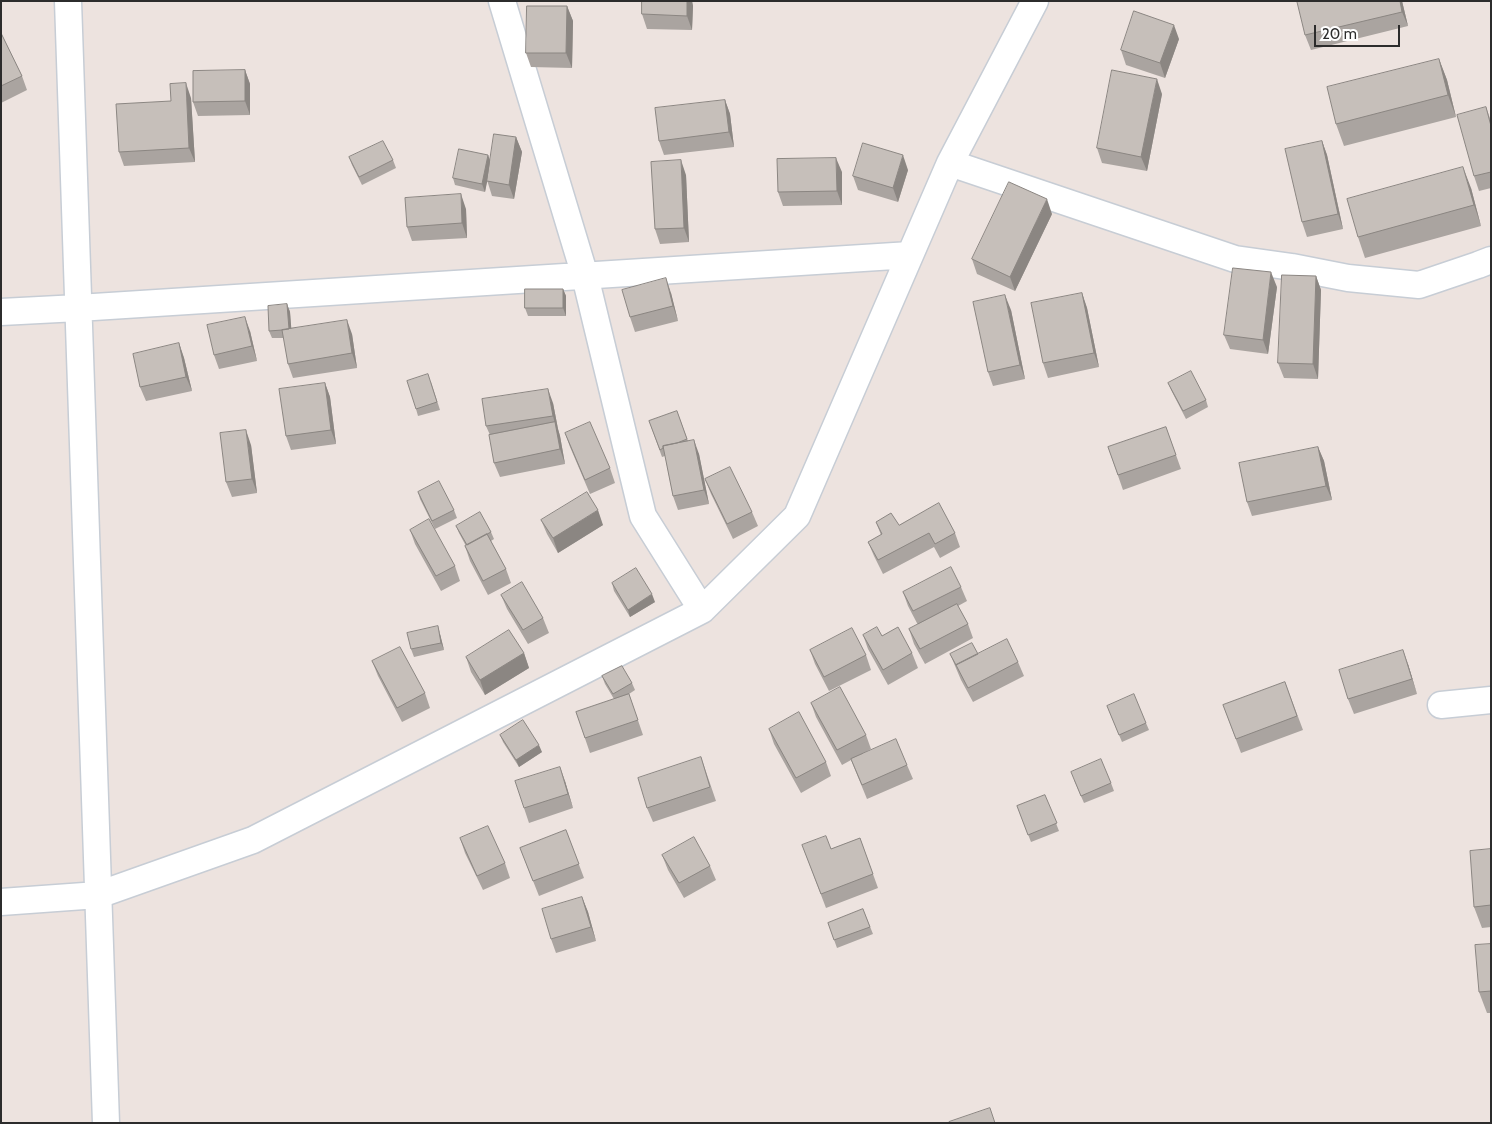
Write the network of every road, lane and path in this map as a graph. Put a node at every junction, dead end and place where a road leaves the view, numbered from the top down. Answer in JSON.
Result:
{"nodes":[{"id":1,"x":68,"y":1,"type":"edge"},
{"id":2,"x":502,"y":1,"type":"edge"},
{"id":3,"x":1035,"y":1,"type":"edge"},
{"id":4,"x":950,"y":163,"type":"junction"},
{"id":5,"x":910,"y":255,"type":"junction"},
{"id":6,"x":1491,"y":260,"type":"edge"},
{"id":7,"x":585,"y":276,"type":"junction"},
{"id":8,"x":78,"y":308,"type":"junction"},
{"id":9,"x":1,"y":312,"type":"edge"},
{"id":10,"x":702,"y":610,"type":"junction"},
{"id":11,"x":1491,"y":700,"type":"edge"},
{"id":12,"x":1441,"y":705,"type":"dead end"},
{"id":13,"x":98,"y":895,"type":"junction"},
{"id":14,"x":1,"y":902,"type":"edge"},
{"id":15,"x":106,"y":1123,"type":"edge"}],
"edges":[{"from":1,"to":8,"type":"street"},
{"from":2,"to":7,"type":"street"},
{"from":3,"to":4,"type":"street"},
{"from":4,"to":5,"type":"street"},
{"from":4,"to":6,"type":"street"},
{"from":5,"to":7,"type":"street"},
{"from":5,"to":10,"type":"street"},
{"from":7,"to":8,"type":"street"},
{"from":7,"to":10,"type":"street"},
{"from":8,"to":9,"type":"street"},
{"from":8,"to":13,"type":"street"},
{"from":10,"to":13,"type":"street"},
{"from":11,"to":12,"type":"street"},
{"from":13,"to":14,"type":"street"},
{"from":13,"to":15,"type":"street"}]}
